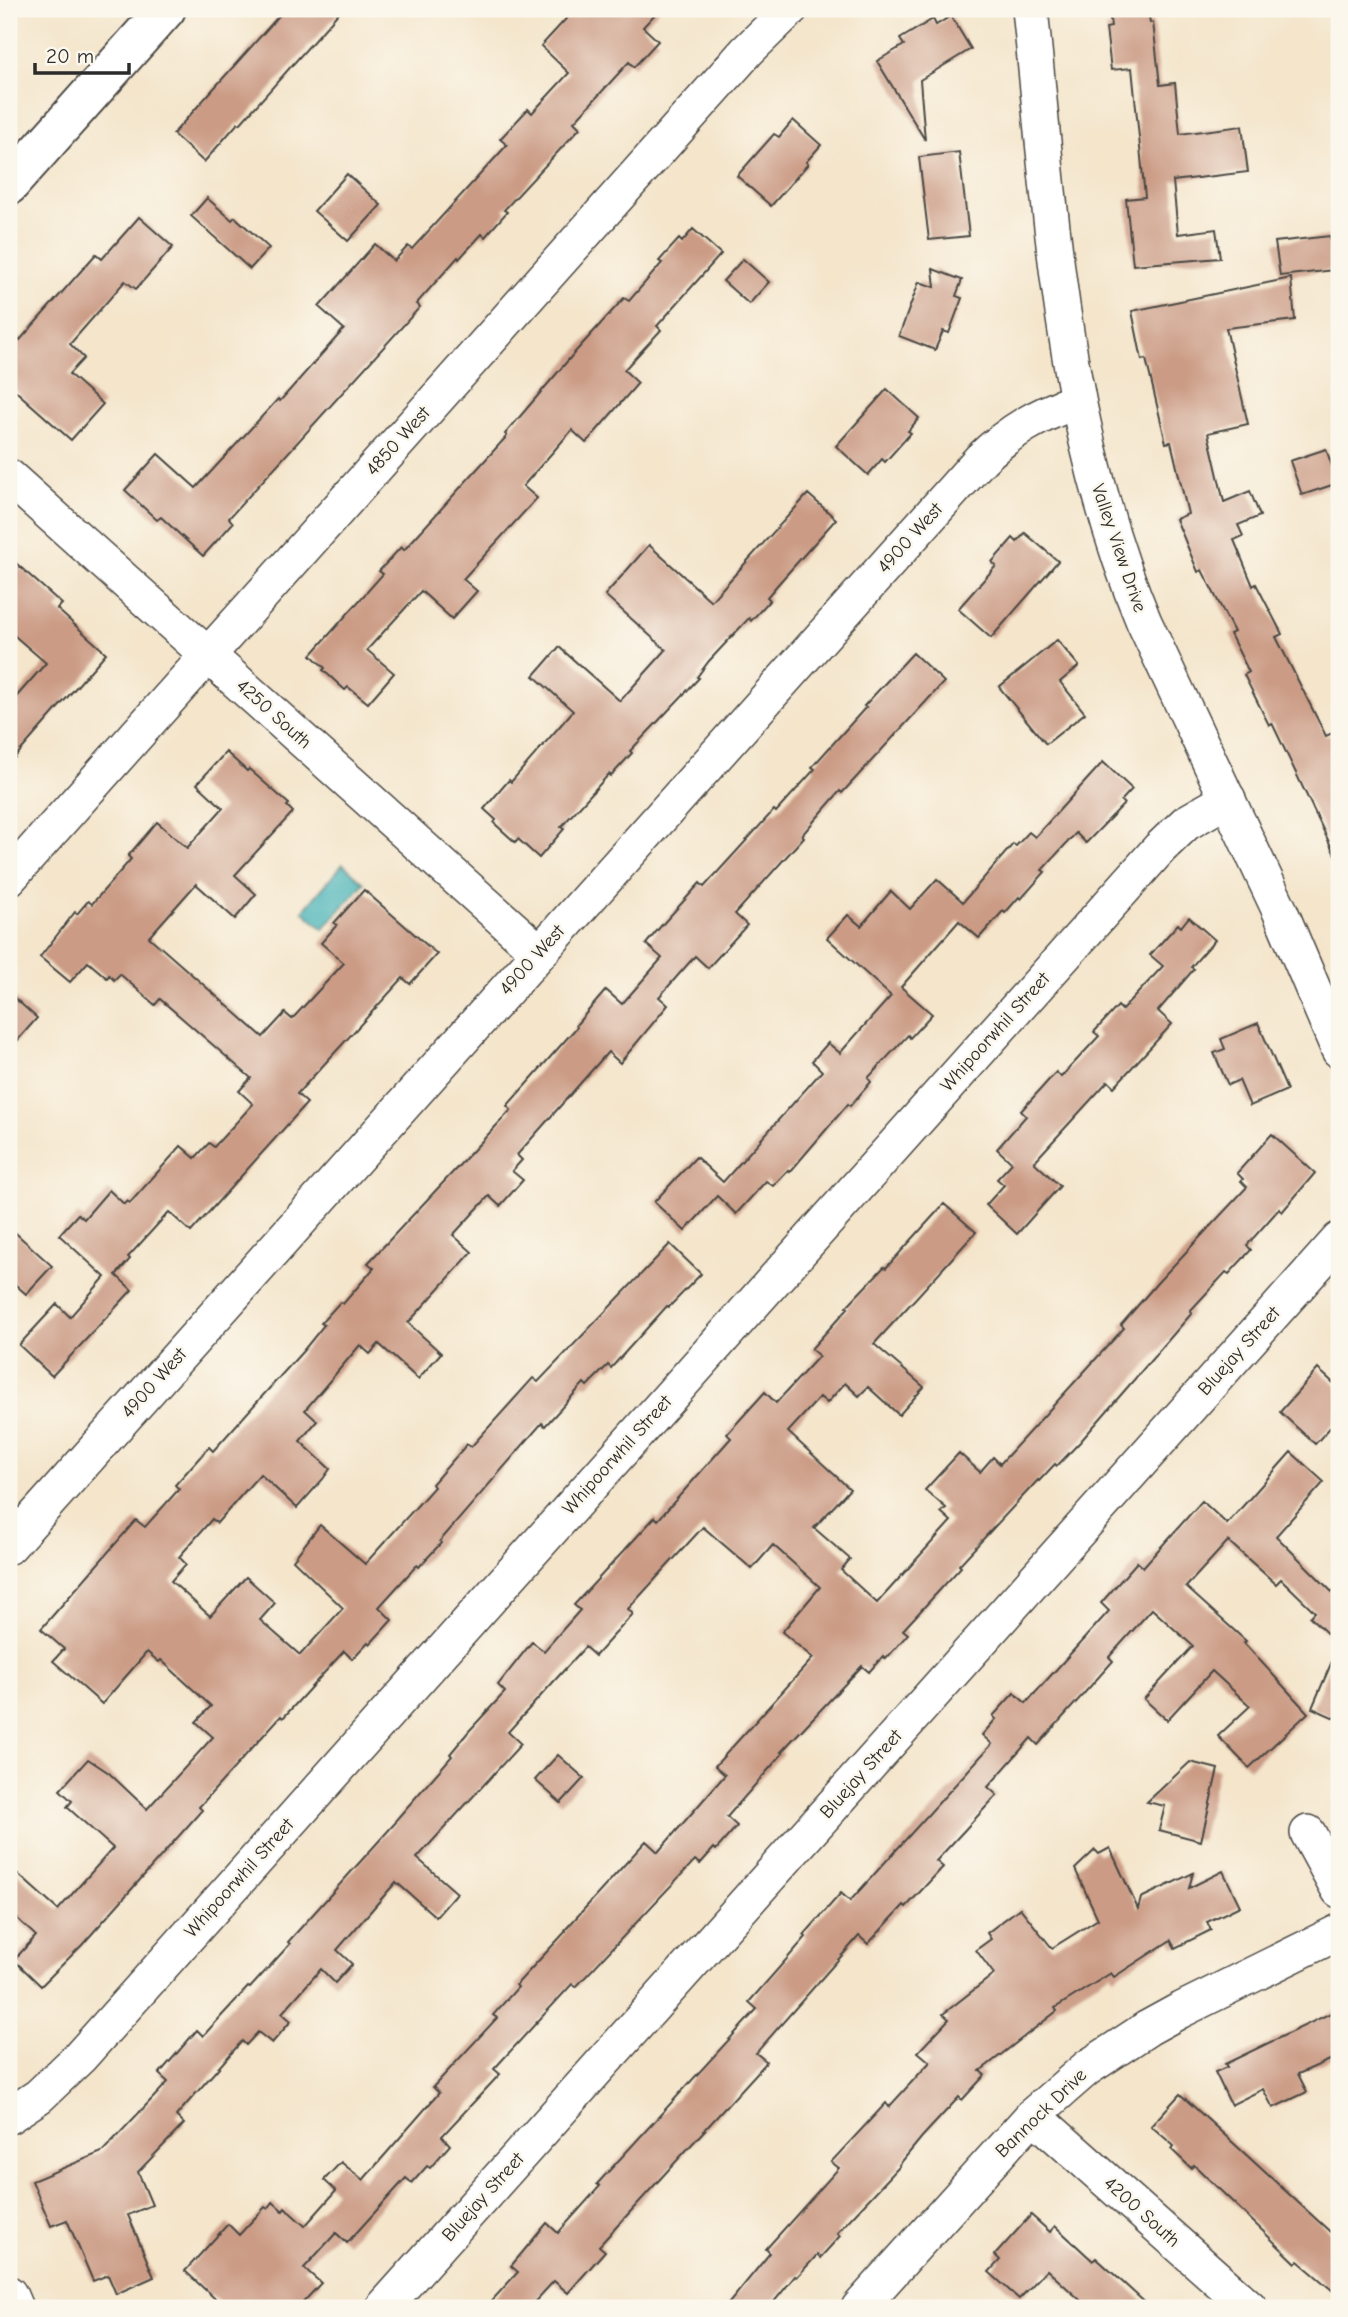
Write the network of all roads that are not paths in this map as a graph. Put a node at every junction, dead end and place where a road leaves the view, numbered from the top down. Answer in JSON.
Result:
{"nodes":[{"id":1,"x":166,"y":9,"type":"edge"},
{"id":2,"x":790,"y":9,"type":"edge"},
{"id":3,"x":1030,"y":9,"type":"edge"},
{"id":4,"x":9,"y":185,"type":"edge"},
{"id":5,"x":1076,"y":401,"type":"junction"},
{"id":6,"x":9,"y":477,"type":"edge"},
{"id":7,"x":207,"y":654,"type":"junction"},
{"id":8,"x":1228,"y":799,"type":"junction"},
{"id":9,"x":9,"y":878,"type":"edge"},
{"id":10,"x":539,"y":952,"type":"junction"},
{"id":11,"x":1339,"y":1050,"type":"edge"},
{"id":12,"x":1339,"y":1240,"type":"edge"},
{"id":13,"x":9,"y":1546,"type":"edge"},
{"id":14,"x":1308,"y":1833,"type":"dead end"},
{"id":15,"x":1339,"y":1889,"type":"edge"},
{"id":16,"x":1339,"y":1932,"type":"edge"},
{"id":17,"x":1033,"y":2115,"type":"junction"},
{"id":18,"x":9,"y":2116,"type":"edge"},
{"id":19,"x":9,"y":2294,"type":"edge"},
{"id":20,"x":15,"y":2308,"type":"edge"},
{"id":21,"x":383,"y":2308,"type":"edge"},
{"id":22,"x":859,"y":2308,"type":"edge"},
{"id":23,"x":1250,"y":2308,"type":"edge"}],
"edges":[{"from":1,"to":4,"type":"main road"},
{"from":2,"to":7,"type":"street","name":"4850 West"},
{"from":3,"to":5,"type":"street","name":"Valley View Drive"},
{"from":5,"to":8,"type":"street","name":"Valley View Drive"},
{"from":5,"to":10,"type":"street","name":"4900 West"},
{"from":6,"to":7,"type":"street","name":"4250 South"},
{"from":7,"to":9,"type":"street","name":"4850 West"},
{"from":7,"to":10,"type":"street","name":"4250 South"},
{"from":8,"to":11,"type":"street","name":"Valley View Drive"},
{"from":8,"to":18,"type":"street","name":"Whipoorwhil Street"},
{"from":10,"to":13,"type":"street","name":"4900 West"},
{"from":12,"to":21,"type":"street","name":"Bluejay Street"},
{"from":14,"to":15,"type":"street"},
{"from":16,"to":17,"type":"street","name":"Bannock Drive"},
{"from":17,"to":22,"type":"street","name":"Bannock Drive"},
{"from":17,"to":23,"type":"street","name":"4200 South"},
{"from":19,"to":20,"type":"street"}]}
